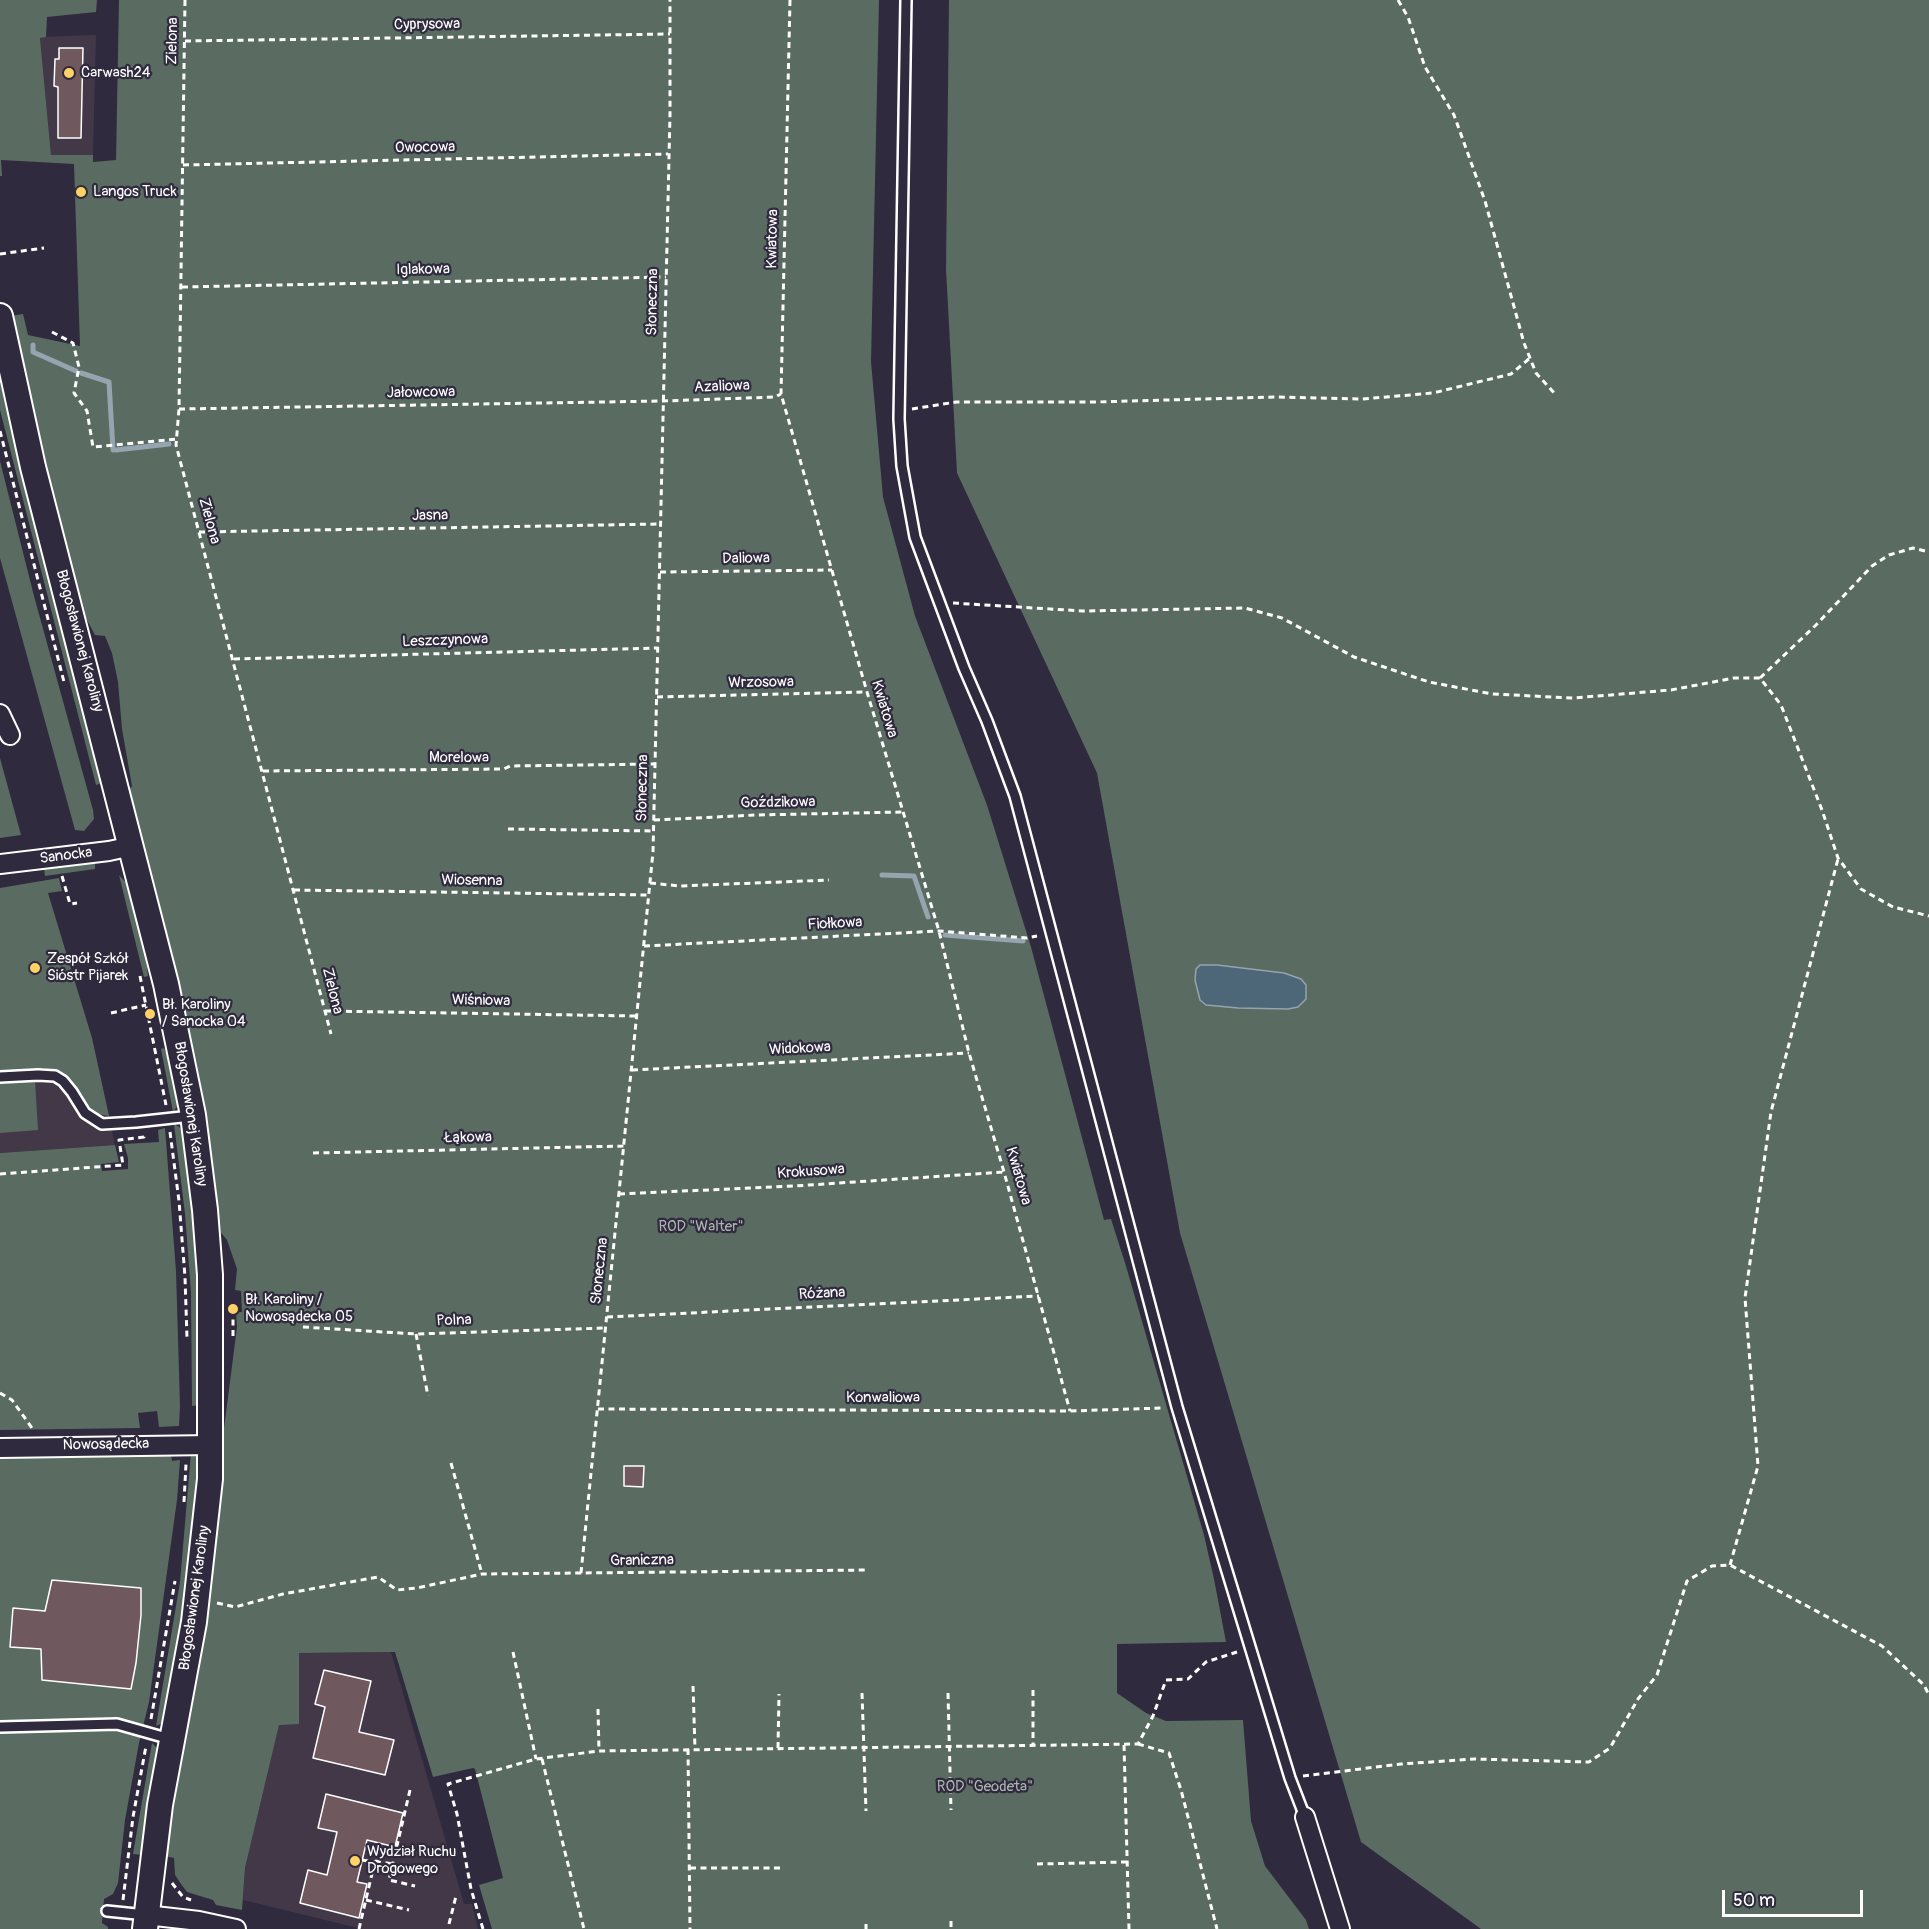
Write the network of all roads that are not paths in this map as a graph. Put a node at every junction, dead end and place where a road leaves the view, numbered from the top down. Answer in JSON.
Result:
{"nodes":[{"id":1,"x":906,"y":0,"type":"edge"},
{"id":2,"x":0,"y":316,"type":"edge"},
{"id":3,"x":0,"y":714,"type":"edge"},
{"id":4,"x":10,"y":735,"type":"dead end"},
{"id":5,"x":132,"y":846,"type":"junction"},
{"id":6,"x":0,"y":864,"type":"edge"},
{"id":7,"x":0,"y":1077,"type":"edge"},
{"id":8,"x":193,"y":1115,"type":"junction"},
{"id":9,"x":211,"y":1445,"type":"junction"},
{"id":10,"x":0,"y":1448,"type":"edge"},
{"id":11,"x":0,"y":1727,"type":"edge"},
{"id":12,"x":173,"y":1739,"type":"junction"},
{"id":13,"x":1305,"y":1817,"type":"joint"},
{"id":14,"x":107,"y":1911,"type":"dead end"},
{"id":15,"x":145,"y":1922,"type":"edge"},
{"id":16,"x":236,"y":1929,"type":"edge"},
{"id":17,"x":1340,"y":1929,"type":"edge"}],
"edges":[{"from":1,"to":13,"type":"lane"},
{"from":2,"to":5,"type":"street","name":"Błogosławionej Karoliny"},
{"from":3,"to":4,"type":"street"},
{"from":5,"to":6,"type":"street","name":"Sanocka"},
{"from":5,"to":8,"type":"street","name":"Błogosławionej Karoliny"},
{"from":7,"to":8,"type":"lane"},
{"from":8,"to":9,"type":"street","name":"Błogosławionej Karoliny"},
{"from":9,"to":10,"type":"street","name":"Nowosądecka"},
{"from":9,"to":12,"type":"street","name":"Błogosławionej Karoliny"},
{"from":11,"to":12,"type":"lane"},
{"from":12,"to":15,"type":"street","name":"Błogosławionej Karoliny"},
{"from":13,"to":17,"type":"street"},
{"from":14,"to":15,"type":"lane"},
{"from":15,"to":16,"type":"street"}]}
